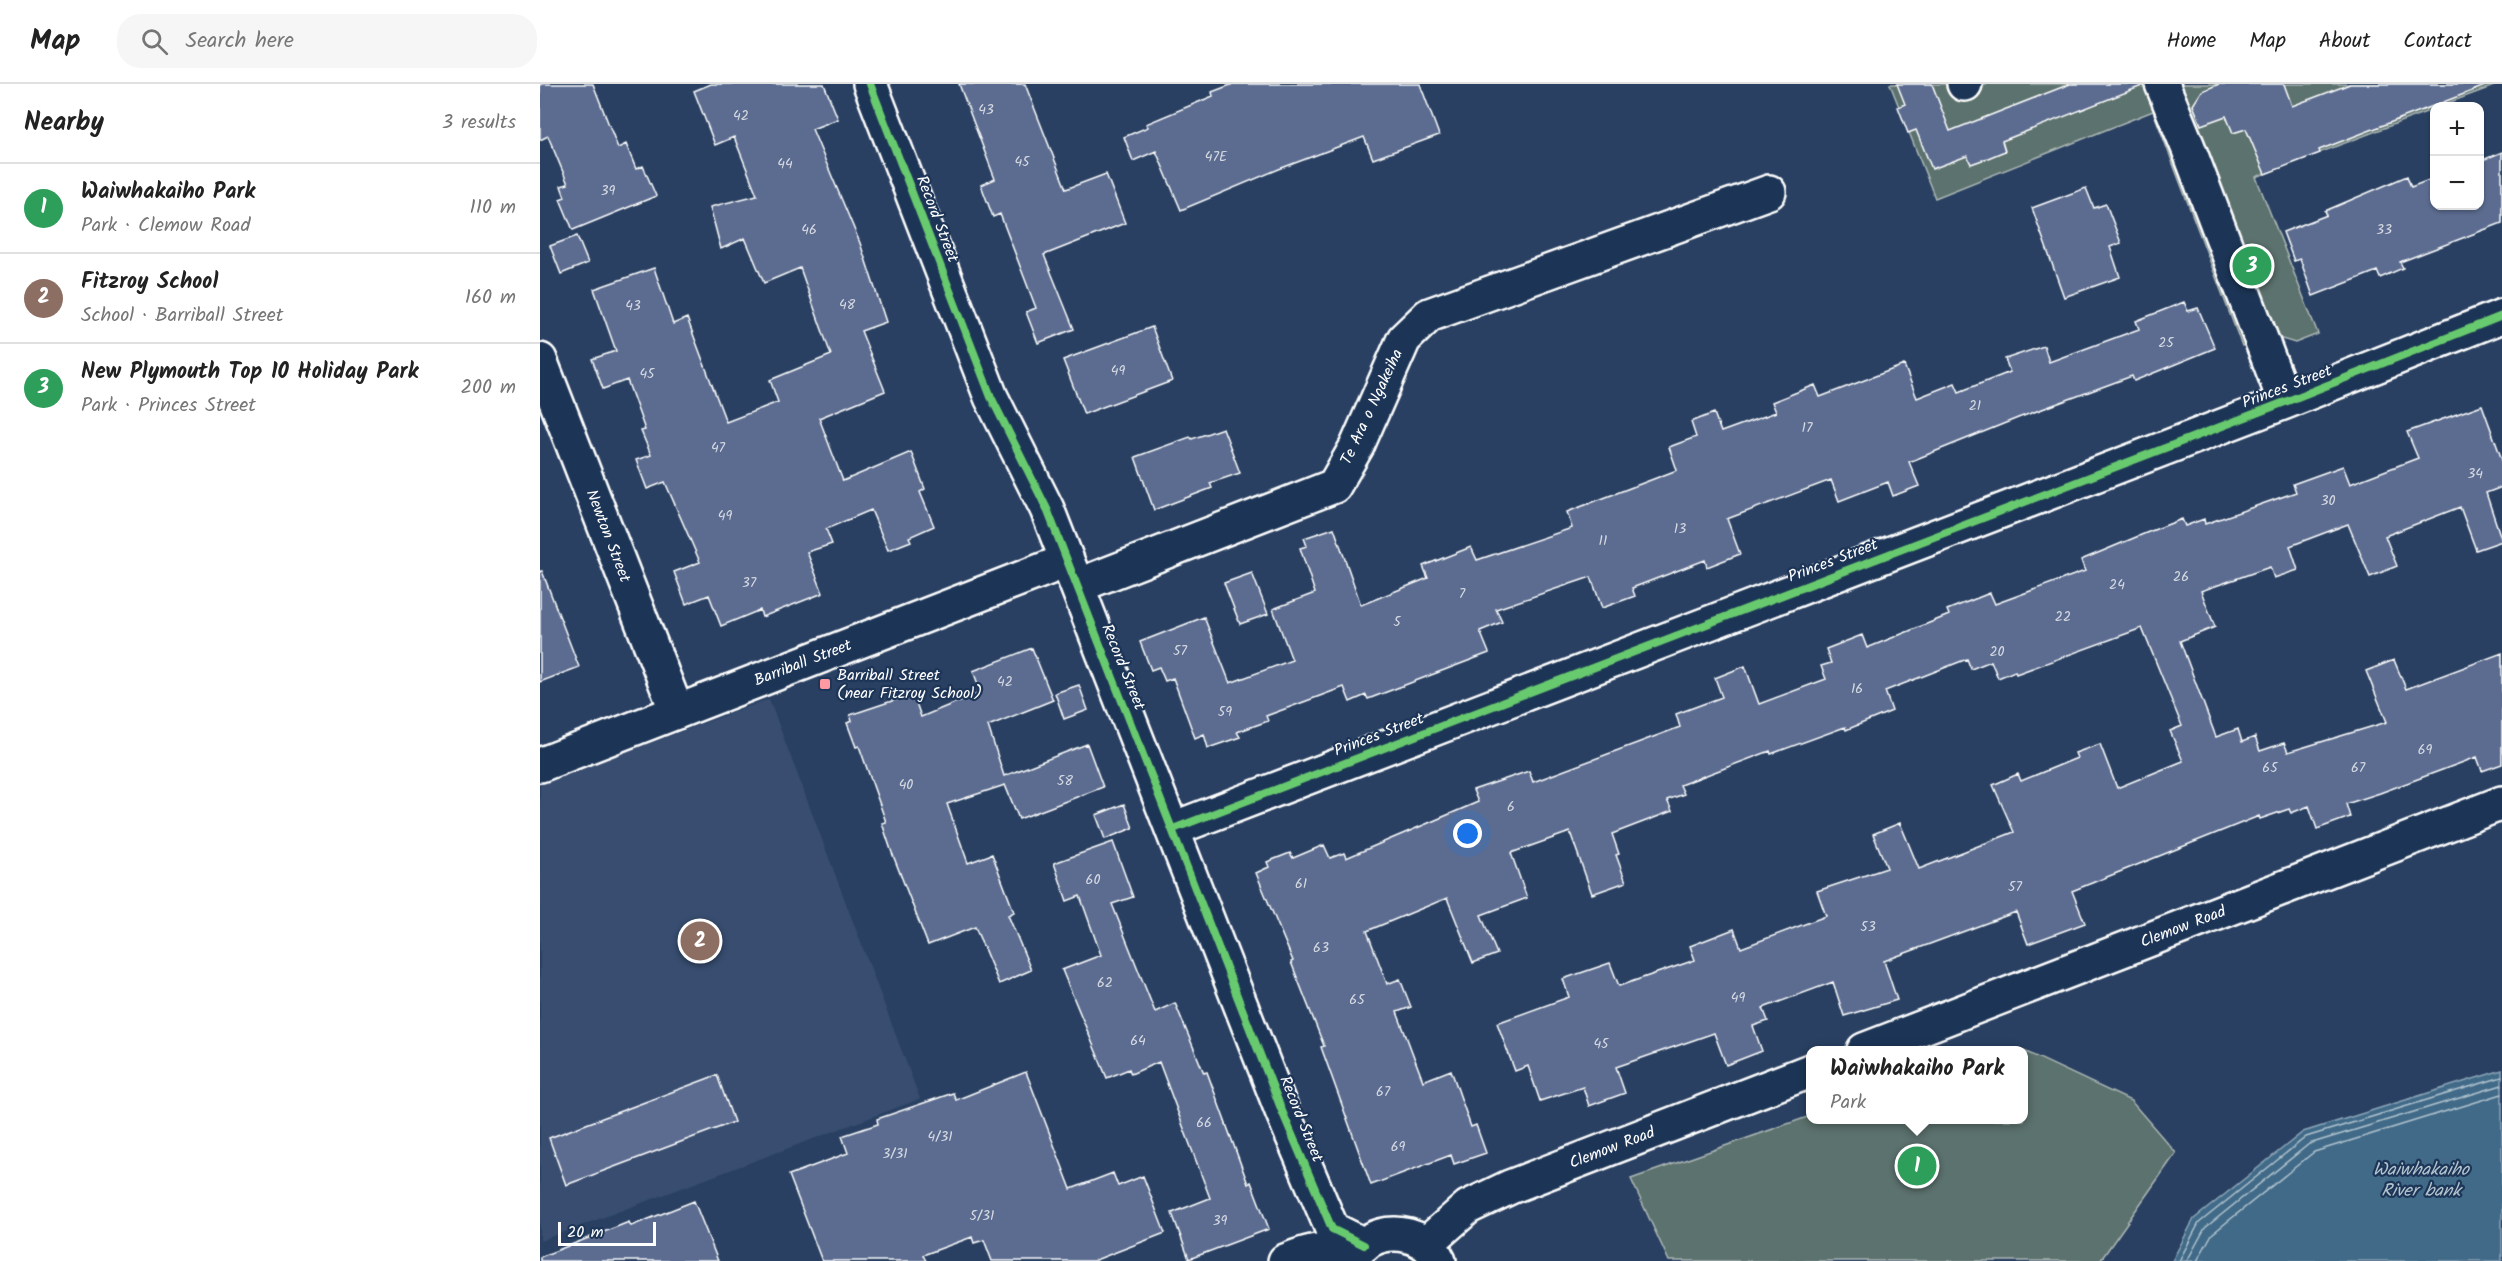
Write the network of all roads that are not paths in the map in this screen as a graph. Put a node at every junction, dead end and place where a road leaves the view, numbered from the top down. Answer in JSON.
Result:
{"nodes":[{"id":1,"x":870,"y":84,"type":"edge"},
{"id":2,"x":2162,"y":84,"type":"edge"},
{"id":3,"x":1769,"y":192,"type":"dead end"},
{"id":4,"x":2502,"y":316,"type":"edge"},
{"id":5,"x":540,"y":360,"type":"edge"},
{"id":6,"x":2285,"y":402,"type":"junction"},
{"id":7,"x":1072,"y":574,"type":"junction"},
{"id":8,"x":677,"y":712,"type":"junction"},
{"id":9,"x":540,"y":765,"type":"edge"},
{"id":10,"x":2502,"y":803,"type":"edge"},
{"id":11,"x":1173,"y":829,"type":"junction"},
{"id":12,"x":1874,"y":1046,"type":"edge"},
{"id":13,"x":1806,"y":1073,"type":"edge"},
{"id":14,"x":1432,"y":1252,"type":"edge"},
{"id":15,"x":1357,"y":1254,"type":"edge"},
{"id":16,"x":1285,"y":1261,"type":"edge"}],
"edges":[{"from":1,"to":7,"type":"street","name":"Record Street"},
{"from":2,"to":6,"type":"street"},
{"from":3,"to":7,"type":"street","name":"Te Ara o Ngakeiha"},
{"from":4,"to":6,"type":"street","name":"Princes Street"},
{"from":5,"to":8,"type":"street","name":"Newton Street"},
{"from":6,"to":11,"type":"street","name":"Princes Street"},
{"from":7,"to":8,"type":"street","name":"Barriball Street"},
{"from":7,"to":11,"type":"street","name":"Record Street"},
{"from":8,"to":9,"type":"street","name":"Barriball Street"},
{"from":10,"to":12,"type":"street","name":"Clemow Road"},
{"from":11,"to":15,"type":"street","name":"Record Street"},
{"from":13,"to":14,"type":"street","name":"Clemow Road"},
{"from":14,"to":15,"type":"street"},
{"from":15,"to":16,"type":"street"}]}
